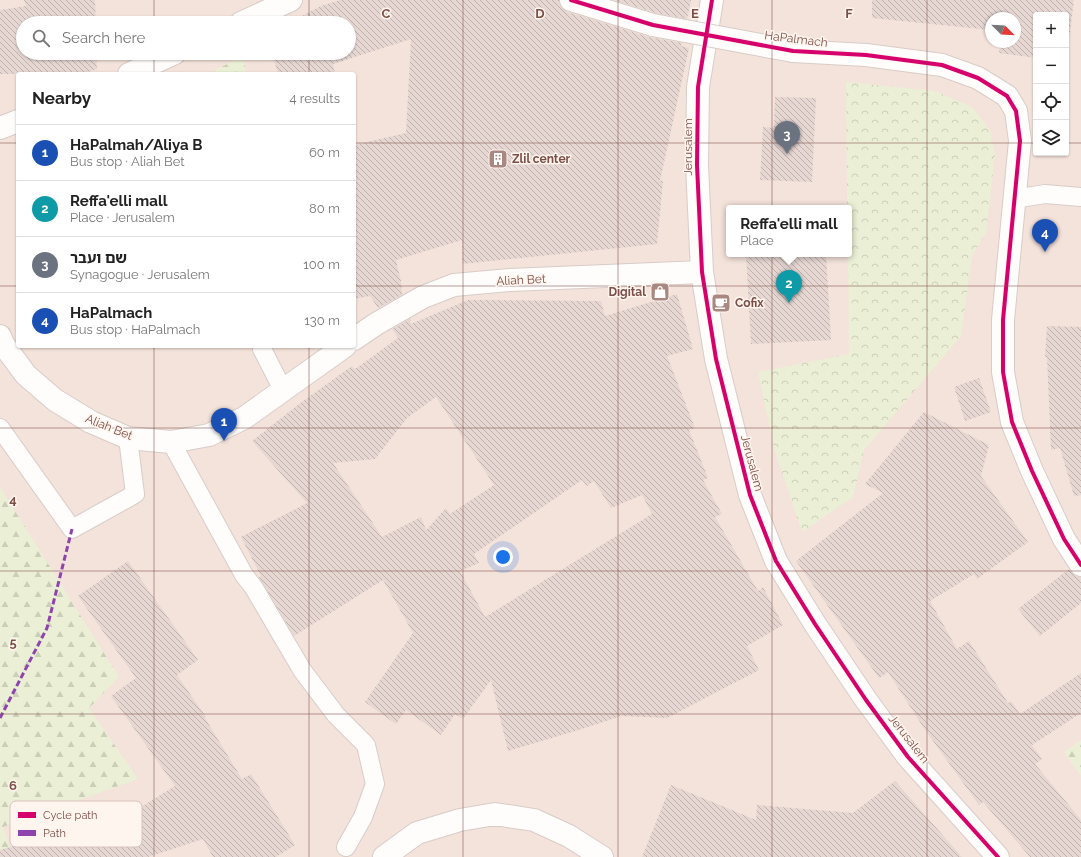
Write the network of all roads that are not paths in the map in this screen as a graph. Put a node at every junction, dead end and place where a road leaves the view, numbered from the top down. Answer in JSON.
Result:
{"nodes":[{"id":1,"x":291,"y":0,"type":"edge"},
{"id":2,"x":571,"y":0,"type":"edge"},
{"id":3,"x":712,"y":0,"type":"edge"},
{"id":4,"x":256,"y":16,"type":"edge"},
{"id":5,"x":160,"y":60,"type":"edge"},
{"id":6,"x":133,"y":72,"type":"edge"},
{"id":7,"x":16,"y":122,"type":"edge"},
{"id":8,"x":0,"y":128,"type":"edge"},
{"id":9,"x":1081,"y":197,"type":"edge"},
{"id":10,"x":1014,"y":199,"type":"junction"},
{"id":11,"x":702,"y":272,"type":"junction"},
{"id":12,"x":356,"y":338,"type":"edge"},
{"id":13,"x":1,"y":342,"type":"edge"},
{"id":14,"x":342,"y":348,"type":"edge"},
{"id":15,"x":262,"y":349,"type":"dead end"},
{"id":16,"x":283,"y":390,"type":"junction"},
{"id":17,"x":0,"y":428,"type":"edge"},
{"id":18,"x":128,"y":438,"type":"junction"},
{"id":19,"x":171,"y":442,"type":"junction"},
{"id":20,"x":1081,"y":565,"type":"edge"},
{"id":21,"x":346,"y":847,"type":"dead end"},
{"id":22,"x":384,"y":857,"type":"edge"},
{"id":23,"x":602,"y":857,"type":"edge"},
{"id":24,"x":998,"y":857,"type":"edge"}],
"edges":[{"from":1,"to":4,"type":"street"},
{"from":2,"to":10,"type":"street","name":"HaPalmach","bridge":true},
{"from":3,"to":11,"type":"street","name":"Jerusalem"},
{"from":5,"to":6,"type":"street"},
{"from":7,"to":8,"type":"street"},
{"from":9,"to":10,"type":"lane"},
{"from":10,"to":20,"type":"street","name":"HaPalmach"},
{"from":11,"to":12,"type":"street","name":"Aliah Bet"},
{"from":11,"to":24,"type":"street","name":"Jerusalem"},
{"from":13,"to":18,"type":"street","name":"Aliah Bet"},
{"from":14,"to":16,"type":"street","name":"Aliah Bet"},
{"from":15,"to":16,"type":"lane"},
{"from":16,"to":19,"type":"street","name":"Aliah Bet"},
{"from":17,"to":18,"type":"lane"},
{"from":18,"to":19,"type":"street","name":"Aliah Bet"},
{"from":19,"to":21,"type":"lane"},
{"from":22,"to":23,"type":"street"}]}
